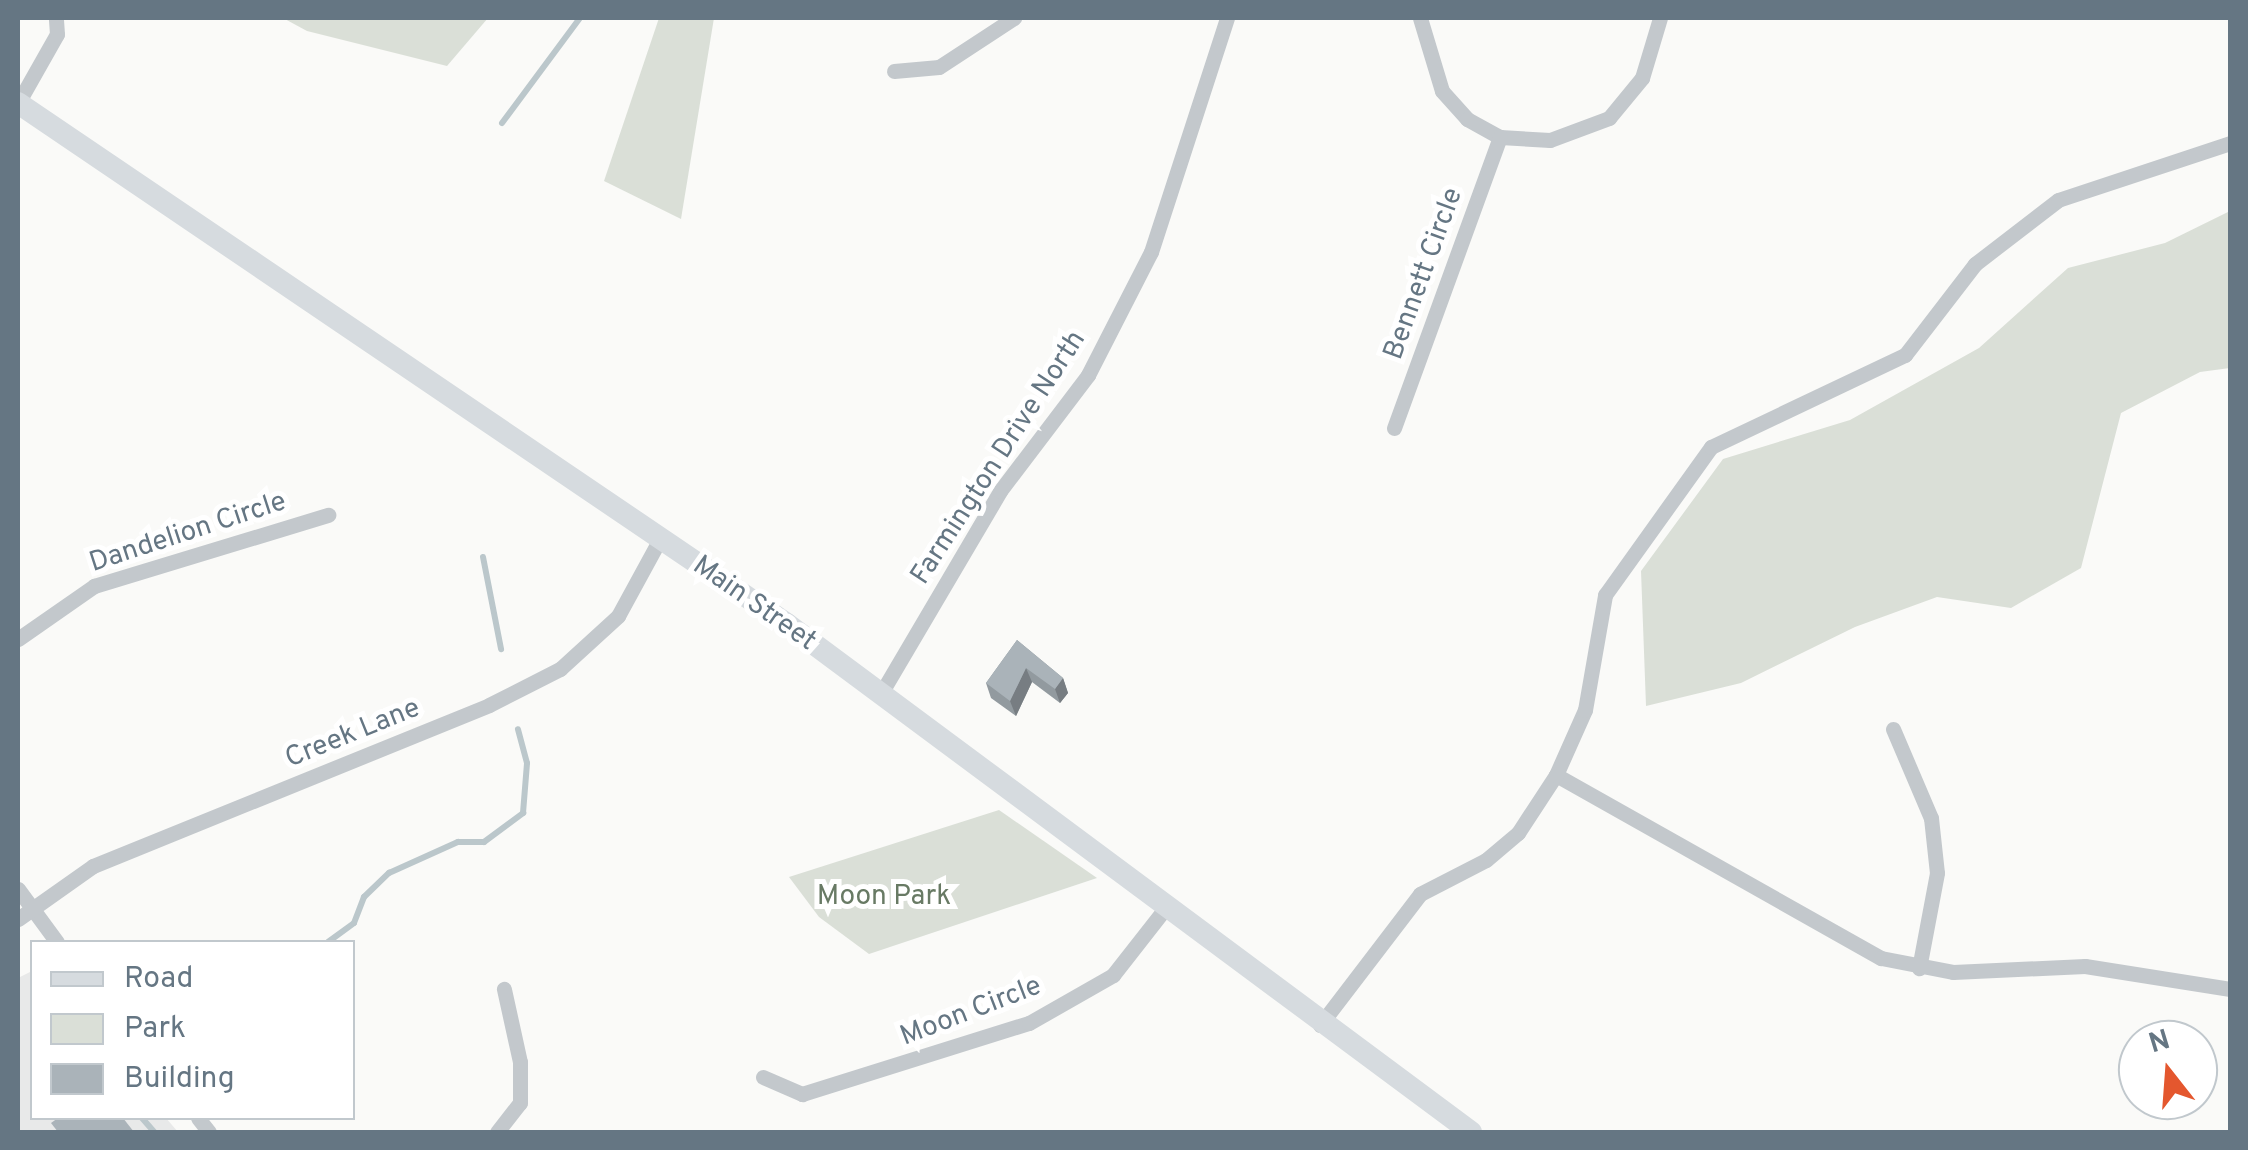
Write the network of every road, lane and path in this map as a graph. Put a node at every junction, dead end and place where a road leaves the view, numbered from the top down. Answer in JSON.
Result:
{"nodes":[{"id":1,"x":56,"y":18,"type":"edge"},
{"id":2,"x":1014,"y":18,"type":"edge"},
{"id":3,"x":1227,"y":18,"type":"edge"},
{"id":4,"x":1420,"y":18,"type":"edge"},
{"id":5,"x":1660,"y":18,"type":"edge"},
{"id":6,"x":894,"y":72,"type":"dead end"},
{"id":7,"x":18,"y":103,"type":"edge"},
{"id":8,"x":1500,"y":137,"type":"junction"},
{"id":9,"x":2230,"y":143,"type":"edge"},
{"id":10,"x":1394,"y":428,"type":"dead end"},
{"id":11,"x":328,"y":515,"type":"dead end"},
{"id":12,"x":660,"y":539,"type":"junction"},
{"id":13,"x":18,"y":640,"type":"edge"},
{"id":14,"x":880,"y":695,"type":"junction"},
{"id":15,"x":1893,"y":729,"type":"dead end"},
{"id":16,"x":1556,"y":775,"type":"junction"},
{"id":17,"x":18,"y":889,"type":"edge"},
{"id":18,"x":31,"y":906,"type":"junction"},
{"id":19,"x":1164,"y":910,"type":"junction"},
{"id":20,"x":18,"y":919,"type":"edge"},
{"id":21,"x":56,"y":940,"type":"edge"},
{"id":22,"x":1919,"y":968,"type":"junction"},
{"id":23,"x":2230,"y":988,"type":"edge"},
{"id":24,"x":504,"y":989,"type":"dead end"},
{"id":25,"x":1320,"y":1025,"type":"junction"},
{"id":26,"x":763,"y":1077,"type":"dead end"},
{"id":27,"x":497,"y":1132,"type":"edge"},
{"id":28,"x":1471,"y":1132,"type":"edge"}],
"edges":[{"from":1,"to":7,"type":"street"},
{"from":2,"to":6,"type":"street"},
{"from":3,"to":14,"type":"street","name":"Farmington Drive North"},
{"from":4,"to":8,"type":"street"},
{"from":5,"to":8,"type":"street"},
{"from":7,"to":12,"type":"main road","name":"Main Street"},
{"from":8,"to":10,"type":"street","name":"Bennett Circle"},
{"from":9,"to":16,"type":"street"},
{"from":11,"to":13,"type":"street","name":"Dandelion Circle"},
{"from":12,"to":14,"type":"main road","name":"Main Street"},
{"from":12,"to":18,"type":"street","name":"Creek Lane"},
{"from":14,"to":19,"type":"main road","name":"Main Street"},
{"from":15,"to":22,"type":"street"},
{"from":16,"to":22,"type":"street"},
{"from":16,"to":25,"type":"street"},
{"from":17,"to":18,"type":"street"},
{"from":18,"to":20,"type":"street","name":"Creek Lane"},
{"from":18,"to":21,"type":"street"},
{"from":19,"to":25,"type":"main road","name":"Main Street"},
{"from":19,"to":26,"type":"street","name":"Moon Circle"},
{"from":22,"to":23,"type":"street"},
{"from":24,"to":27,"type":"street"},
{"from":25,"to":28,"type":"main road","name":"Main Street"}]}
